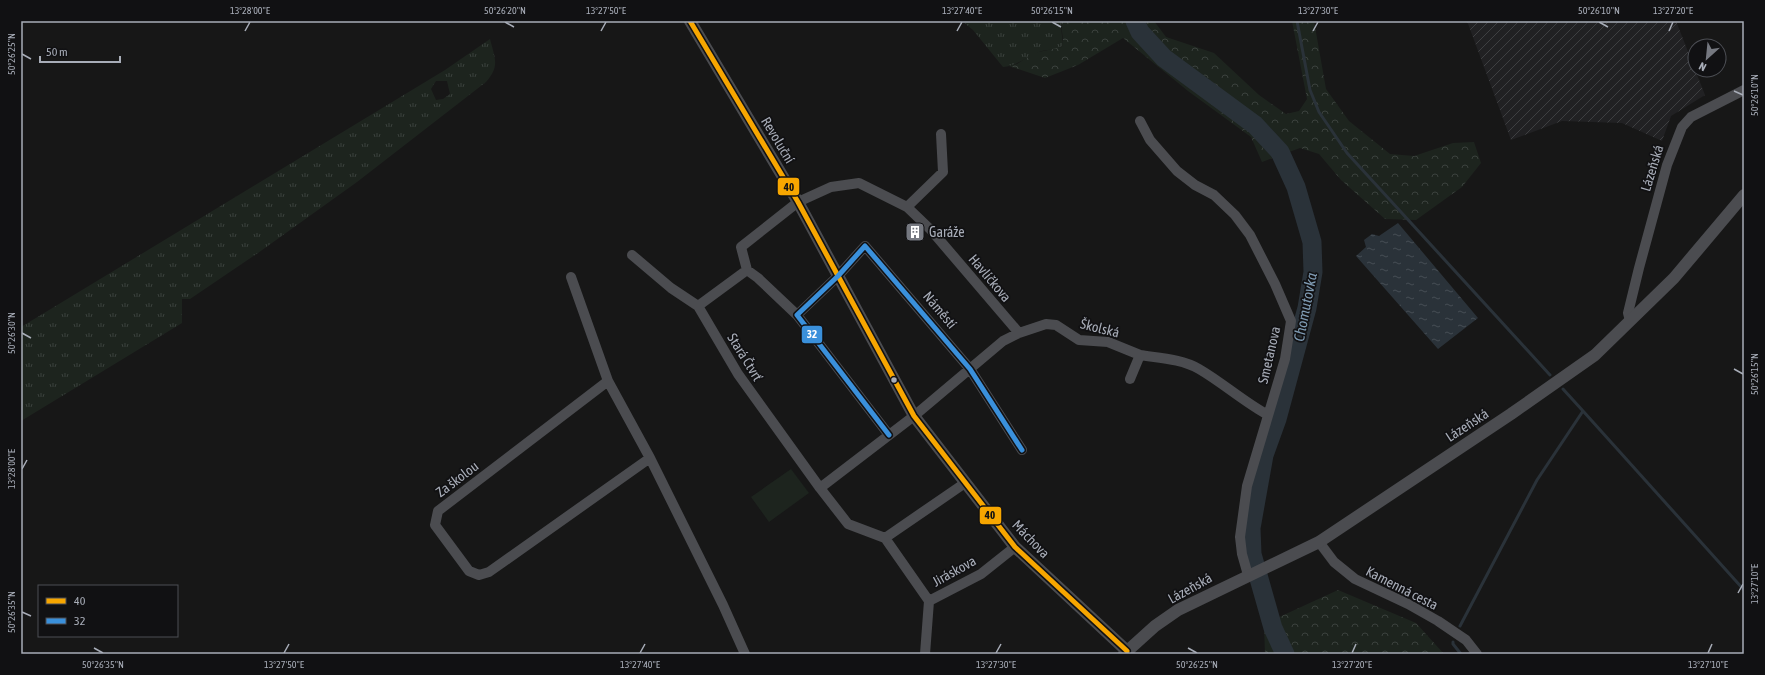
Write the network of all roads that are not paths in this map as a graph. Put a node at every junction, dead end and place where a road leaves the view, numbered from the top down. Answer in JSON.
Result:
{"nodes":[{"id":1,"x":690,"y":21,"type":"edge"},
{"id":2,"x":1744,"y":90,"type":"edge"},
{"id":3,"x":1140,"y":121,"type":"dead end"},
{"id":4,"x":941,"y":134,"type":"dead end"},
{"id":5,"x":1744,"y":195,"type":"edge"},
{"id":6,"x":798,"y":202,"type":"junction"},
{"id":7,"x":907,"y":207,"type":"junction"},
{"id":8,"x":632,"y":255,"type":"dead end"},
{"id":9,"x":748,"y":270,"type":"junction"},
{"id":10,"x":838,"y":276,"type":"junction"},
{"id":11,"x":571,"y":277,"type":"dead end"},
{"id":12,"x":698,"y":306,"type":"junction"},
{"id":13,"x":797,"y":315,"type":"junction"},
{"id":14,"x":1630,"y":321,"type":"junction"},
{"id":15,"x":1019,"y":333,"type":"junction"},
{"id":16,"x":1140,"y":355,"type":"junction"},
{"id":17,"x":970,"y":369,"type":"junction"},
{"id":18,"x":1130,"y":378,"type":"dead end"},
{"id":19,"x":608,"y":381,"type":"junction"},
{"id":20,"x":1268,"y":415,"type":"junction"},
{"id":21,"x":914,"y":416,"type":"junction"},
{"id":22,"x":888,"y":435,"type":"junction"},
{"id":23,"x":1022,"y":450,"type":"dead end"},
{"id":24,"x":650,"y":458,"type":"junction"},
{"id":25,"x":965,"y":483,"type":"junction"},
{"id":26,"x":820,"y":488,"type":"junction"},
{"id":27,"x":885,"y":538,"type":"junction"},
{"id":28,"x":1319,"y":542,"type":"junction"},
{"id":29,"x":1015,"y":547,"type":"junction"},
{"id":30,"x":1250,"y":574,"type":"junction"},
{"id":31,"x":929,"y":601,"type":"junction"},
{"id":32,"x":1126,"y":652,"type":"edge"},
{"id":33,"x":745,"y":654,"type":"edge"},
{"id":34,"x":925,"y":654,"type":"edge"},
{"id":35,"x":1477,"y":654,"type":"edge"}],
"edges":[{"from":1,"to":6,"type":"street","name":"Revoluční"},
{"from":2,"to":14,"type":"street","name":"Lázeňská"},
{"from":3,"to":20,"type":"street","name":"Smetanova"},
{"from":4,"to":7,"type":"street"},
{"from":5,"to":14,"type":"street"},
{"from":6,"to":7,"type":"street","name":"Havlíčkova"},
{"from":6,"to":9,"type":"street","name":"Havlíčkova"},
{"from":6,"to":10,"type":"street","name":"Revoluční"},
{"from":7,"to":15,"type":"street","name":"Havlíčkova"},
{"from":8,"to":12,"type":"street","name":"Stará Čtvrť"},
{"from":9,"to":12,"type":"street"},
{"from":9,"to":13,"type":"street"},
{"from":10,"to":13,"type":"street","name":"Náměstí"},
{"from":10,"to":17,"type":"street","name":"Náměstí"},
{"from":10,"to":21,"type":"street"},
{"from":11,"to":19,"type":"street"},
{"from":12,"to":26,"type":"street","name":"Stará Čtvrť"},
{"from":13,"to":22,"type":"street"},
{"from":14,"to":28,"type":"street","name":"Lázeňská"},
{"from":15,"to":16,"type":"street","name":"Školská"},
{"from":15,"to":17,"type":"street","name":"Školská"},
{"from":16,"to":18,"type":"street"},
{"from":16,"to":20,"type":"street","name":"Školská"},
{"from":17,"to":21,"type":"street"},
{"from":17,"to":23,"type":"street"},
{"from":19,"to":24,"type":"street"},
{"from":19,"to":24,"type":"street","name":"Za školou"},
{"from":20,"to":30,"type":"street","name":"Smetanova"},
{"from":21,"to":22,"type":"street"},
{"from":21,"to":25,"type":"street","name":"Máchova"},
{"from":22,"to":26,"type":"street"},
{"from":24,"to":33,"type":"street"},
{"from":25,"to":27,"type":"street"},
{"from":25,"to":29,"type":"street","name":"Máchova"},
{"from":26,"to":27,"type":"street","name":"Stará Čtvrť"},
{"from":27,"to":31,"type":"street"},
{"from":28,"to":30,"type":"street","name":"Lázeňská"},
{"from":28,"to":35,"type":"street","name":"Kamenná cesta"},
{"from":29,"to":31,"type":"street","name":"Jiráskova"},
{"from":29,"to":32,"type":"street","name":"Máchova"},
{"from":30,"to":32,"type":"street","name":"Lázeňská"},
{"from":31,"to":34,"type":"street","name":"Jiráskova"}]}
